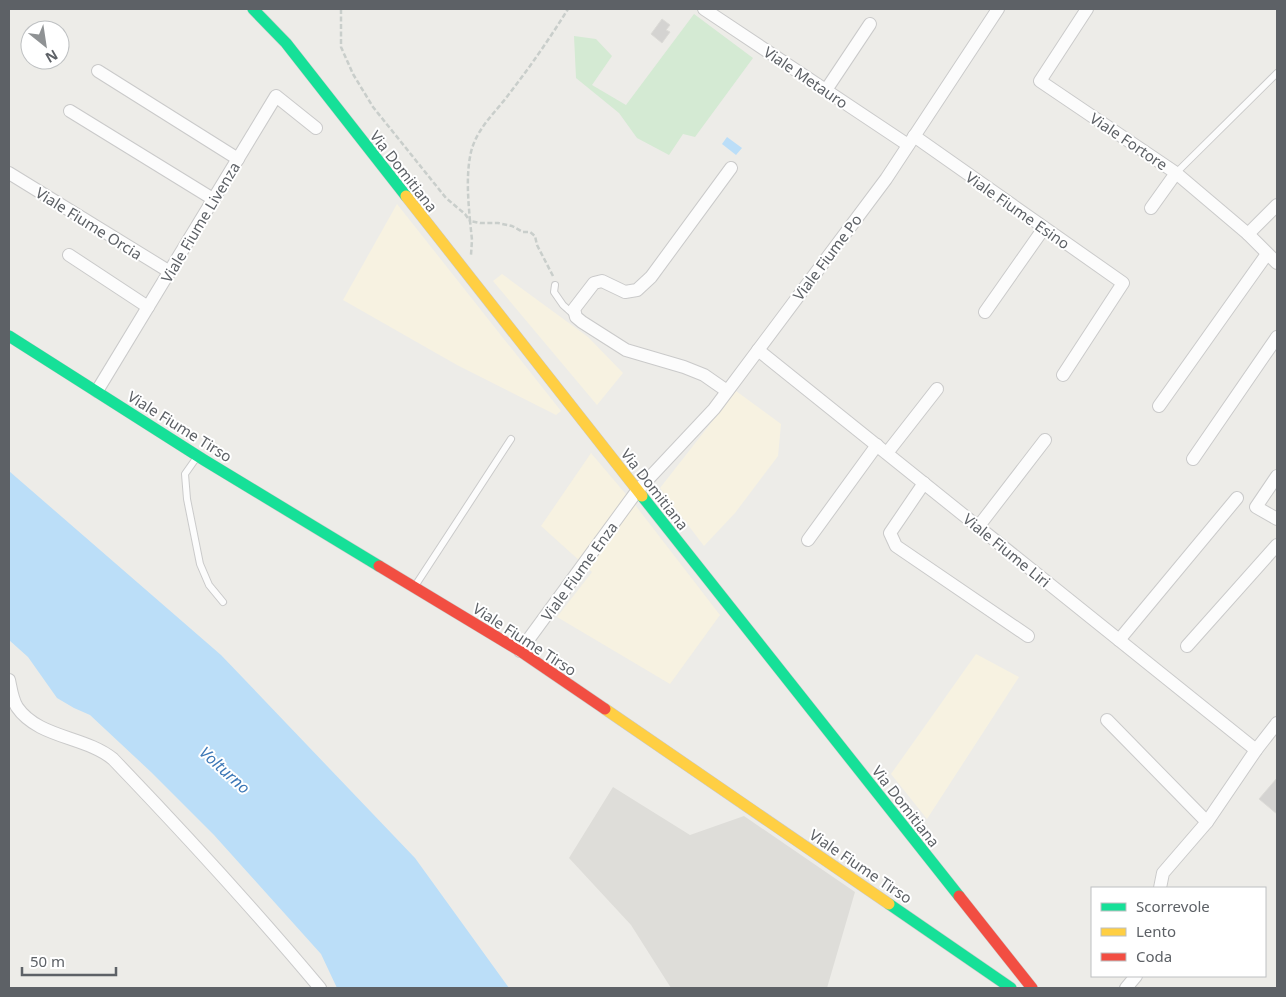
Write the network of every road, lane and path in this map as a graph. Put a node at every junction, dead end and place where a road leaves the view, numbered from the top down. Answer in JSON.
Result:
{"nodes":[{"id":1,"x":253,"y":9,"type":"edge"},
{"id":2,"x":341,"y":9,"type":"edge"},
{"id":3,"x":568,"y":9,"type":"edge"},
{"id":4,"x":704,"y":9,"type":"edge"},
{"id":5,"x":998,"y":9,"type":"edge"},
{"id":6,"x":1087,"y":9,"type":"edge"},
{"id":7,"x":870,"y":24,"type":"dead end"},
{"id":8,"x":98,"y":71,"type":"dead end"},
{"id":9,"x":1277,"y":73,"type":"edge"},
{"id":10,"x":826,"y":90,"type":"junction"},
{"id":11,"x":70,"y":110,"type":"dead end"},
{"id":12,"x":316,"y":128,"type":"dead end"},
{"id":13,"x":911,"y":141,"type":"junction"},
{"id":14,"x":238,"y":159,"type":"junction"},
{"id":15,"x":731,"y":168,"type":"dead end"},
{"id":16,"x":9,"y":173,"type":"edge"},
{"id":17,"x":1176,"y":173,"type":"junction"},
{"id":18,"x":213,"y":199,"type":"junction"},
{"id":19,"x":1277,"y":205,"type":"edge"},
{"id":20,"x":1151,"y":208,"type":"dead end"},
{"id":21,"x":470,"y":221,"type":"junction"},
{"id":22,"x":1044,"y":228,"type":"junction"},
{"id":23,"x":1248,"y":234,"type":"junction"},
{"id":24,"x":1268,"y":254,"type":"junction"},
{"id":25,"x":69,"y":255,"type":"dead end"},
{"id":26,"x":1277,"y":264,"type":"edge"},
{"id":27,"x":170,"y":272,"type":"junction"},
{"id":28,"x":467,"y":275,"type":"junction"},
{"id":29,"x":555,"y":285,"type":"joint"},
{"id":30,"x":148,"y":307,"type":"junction"},
{"id":31,"x":985,"y":312,"type":"dead end"},
{"id":32,"x":576,"y":316,"type":"junction"},
{"id":33,"x":9,"y":336,"type":"edge"},
{"id":34,"x":1277,"y":337,"type":"edge"},
{"id":35,"x":758,"y":350,"type":"junction"},
{"id":36,"x":1062,"y":375,"type":"dead end"},
{"id":37,"x":937,"y":389,"type":"dead end"},
{"id":38,"x":97,"y":391,"type":"junction"},
{"id":39,"x":727,"y":392,"type":"junction"},
{"id":40,"x":1159,"y":406,"type":"dead end"},
{"id":41,"x":511,"y":439,"type":"dead end"},
{"id":42,"x":1045,"y":440,"type":"dead end"},
{"id":43,"x":882,"y":449,"type":"junction"},
{"id":44,"x":198,"y":456,"type":"junction"},
{"id":45,"x":1193,"y":459,"type":"dead end"},
{"id":46,"x":1277,"y":476,"type":"edge"},
{"id":47,"x":924,"y":483,"type":"junction"},
{"id":48,"x":637,"y":491,"type":"junction"},
{"id":49,"x":1237,"y":498,"type":"dead end"},
{"id":50,"x":1277,"y":520,"type":"edge"},
{"id":51,"x":978,"y":527,"type":"junction"},
{"id":52,"x":808,"y":540,"type":"dead end"},
{"id":53,"x":1277,"y":545,"type":"edge"},
{"id":54,"x":414,"y":587,"type":"junction"},
{"id":55,"x":223,"y":602,"type":"dead end"},
{"id":56,"x":1028,"y":636,"type":"dead end"},
{"id":57,"x":1119,"y":640,"type":"junction"},
{"id":58,"x":1187,"y":646,"type":"dead end"},
{"id":59,"x":520,"y":651,"type":"junction"},
{"id":60,"x":9,"y":680,"type":"edge"},
{"id":61,"x":1107,"y":720,"type":"dead end"},
{"id":62,"x":1277,"y":723,"type":"edge"},
{"id":63,"x":1256,"y":750,"type":"junction"},
{"id":64,"x":1207,"y":822,"type":"junction"},
{"id":65,"x":1160,"y":887,"type":"edge"},
{"id":66,"x":1135,"y":977,"type":"edge"},
{"id":67,"x":320,"y":988,"type":"edge"},
{"id":68,"x":1011,"y":988,"type":"edge"},
{"id":69,"x":1032,"y":988,"type":"edge"},
{"id":70,"x":1126,"y":988,"type":"edge"}],
"edges":[{"from":1,"to":28,"type":"street","name":"Via Domitiana"},
{"from":2,"to":21,"type":"path"},
{"from":3,"to":21,"type":"path"},
{"from":4,"to":10,"type":"street","name":"Viale Metauro"},
{"from":5,"to":13,"type":"street","name":"Viale Fiume Po"},
{"from":6,"to":17,"type":"street","name":"Viale Fortore"},
{"from":7,"to":10,"type":"street"},
{"from":8,"to":14,"type":"street"},
{"from":9,"to":17,"type":"lane"},
{"from":10,"to":13,"type":"street","name":"Viale Metauro"},
{"from":11,"to":18,"type":"street"},
{"from":12,"to":14,"type":"street","name":"Viale Fiume Livenza"},
{"from":13,"to":22,"type":"street","name":"Viale Fiume Esino"},
{"from":13,"to":35,"type":"street","name":"Viale Fiume Po"},
{"from":14,"to":18,"type":"street","name":"Viale Fiume Livenza"},
{"from":15,"to":32,"type":"street"},
{"from":16,"to":27,"type":"street","name":"Viale Fiume Orcia"},
{"from":17,"to":20,"type":"street"},
{"from":17,"to":23,"type":"street","name":"Viale Fortore"},
{"from":18,"to":27,"type":"street","name":"Viale Fiume Livenza"},
{"from":19,"to":23,"type":"street"},
{"from":21,"to":28,"type":"path"},
{"from":21,"to":29,"type":"path"},
{"from":22,"to":31,"type":"street"},
{"from":22,"to":36,"type":"street","name":"Viale Fiume Esino"},
{"from":23,"to":24,"type":"street","name":"Viale Fortore"},
{"from":24,"to":26,"type":"street","name":"Viale Fortore"},
{"from":24,"to":40,"type":"street"},
{"from":25,"to":30,"type":"street"},
{"from":27,"to":30,"type":"street","name":"Viale Fiume Livenza"},
{"from":28,"to":48,"type":"street","name":"Via Domitiana"},
{"from":29,"to":32,"type":"lane"},
{"from":30,"to":38,"type":"street","name":"Viale Fiume Livenza"},
{"from":32,"to":39,"type":"street"},
{"from":33,"to":38,"type":"street","name":"Viale Fiume Tirso"},
{"from":34,"to":45,"type":"street"},
{"from":35,"to":39,"type":"street","name":"Viale Fiume Po"},
{"from":35,"to":43,"type":"street","name":"Viale Fiume Liri"},
{"from":37,"to":43,"type":"street"},
{"from":38,"to":44,"type":"street","name":"Viale Fiume Tirso"},
{"from":39,"to":48,"type":"street","name":"Viale Fiume Po"},
{"from":41,"to":54,"type":"lane"},
{"from":42,"to":51,"type":"street"},
{"from":43,"to":47,"type":"street","name":"Viale Fiume Liri"},
{"from":43,"to":52,"type":"street"},
{"from":44,"to":54,"type":"street","name":"Viale Fiume Tirso"},
{"from":44,"to":55,"type":"lane"},
{"from":46,"to":50,"type":"street"},
{"from":47,"to":51,"type":"street","name":"Viale Fiume Liri"},
{"from":47,"to":56,"type":"street"},
{"from":48,"to":59,"type":"street","name":"Viale Fiume Enza"},
{"from":48,"to":69,"type":"street","name":"Via Domitiana"},
{"from":49,"to":57,"type":"street"},
{"from":51,"to":57,"type":"street","name":"Viale Fiume Liri"},
{"from":53,"to":58,"type":"street"},
{"from":54,"to":59,"type":"street","name":"Viale Fiume Tirso"},
{"from":57,"to":63,"type":"street","name":"Viale Fiume Liri"},
{"from":59,"to":68,"type":"street","name":"Viale Fiume Tirso"},
{"from":60,"to":67,"type":"street"},
{"from":61,"to":64,"type":"street"},
{"from":62,"to":63,"type":"street"},
{"from":63,"to":64,"type":"street"},
{"from":64,"to":65,"type":"street"},
{"from":66,"to":70,"type":"street"}]}
